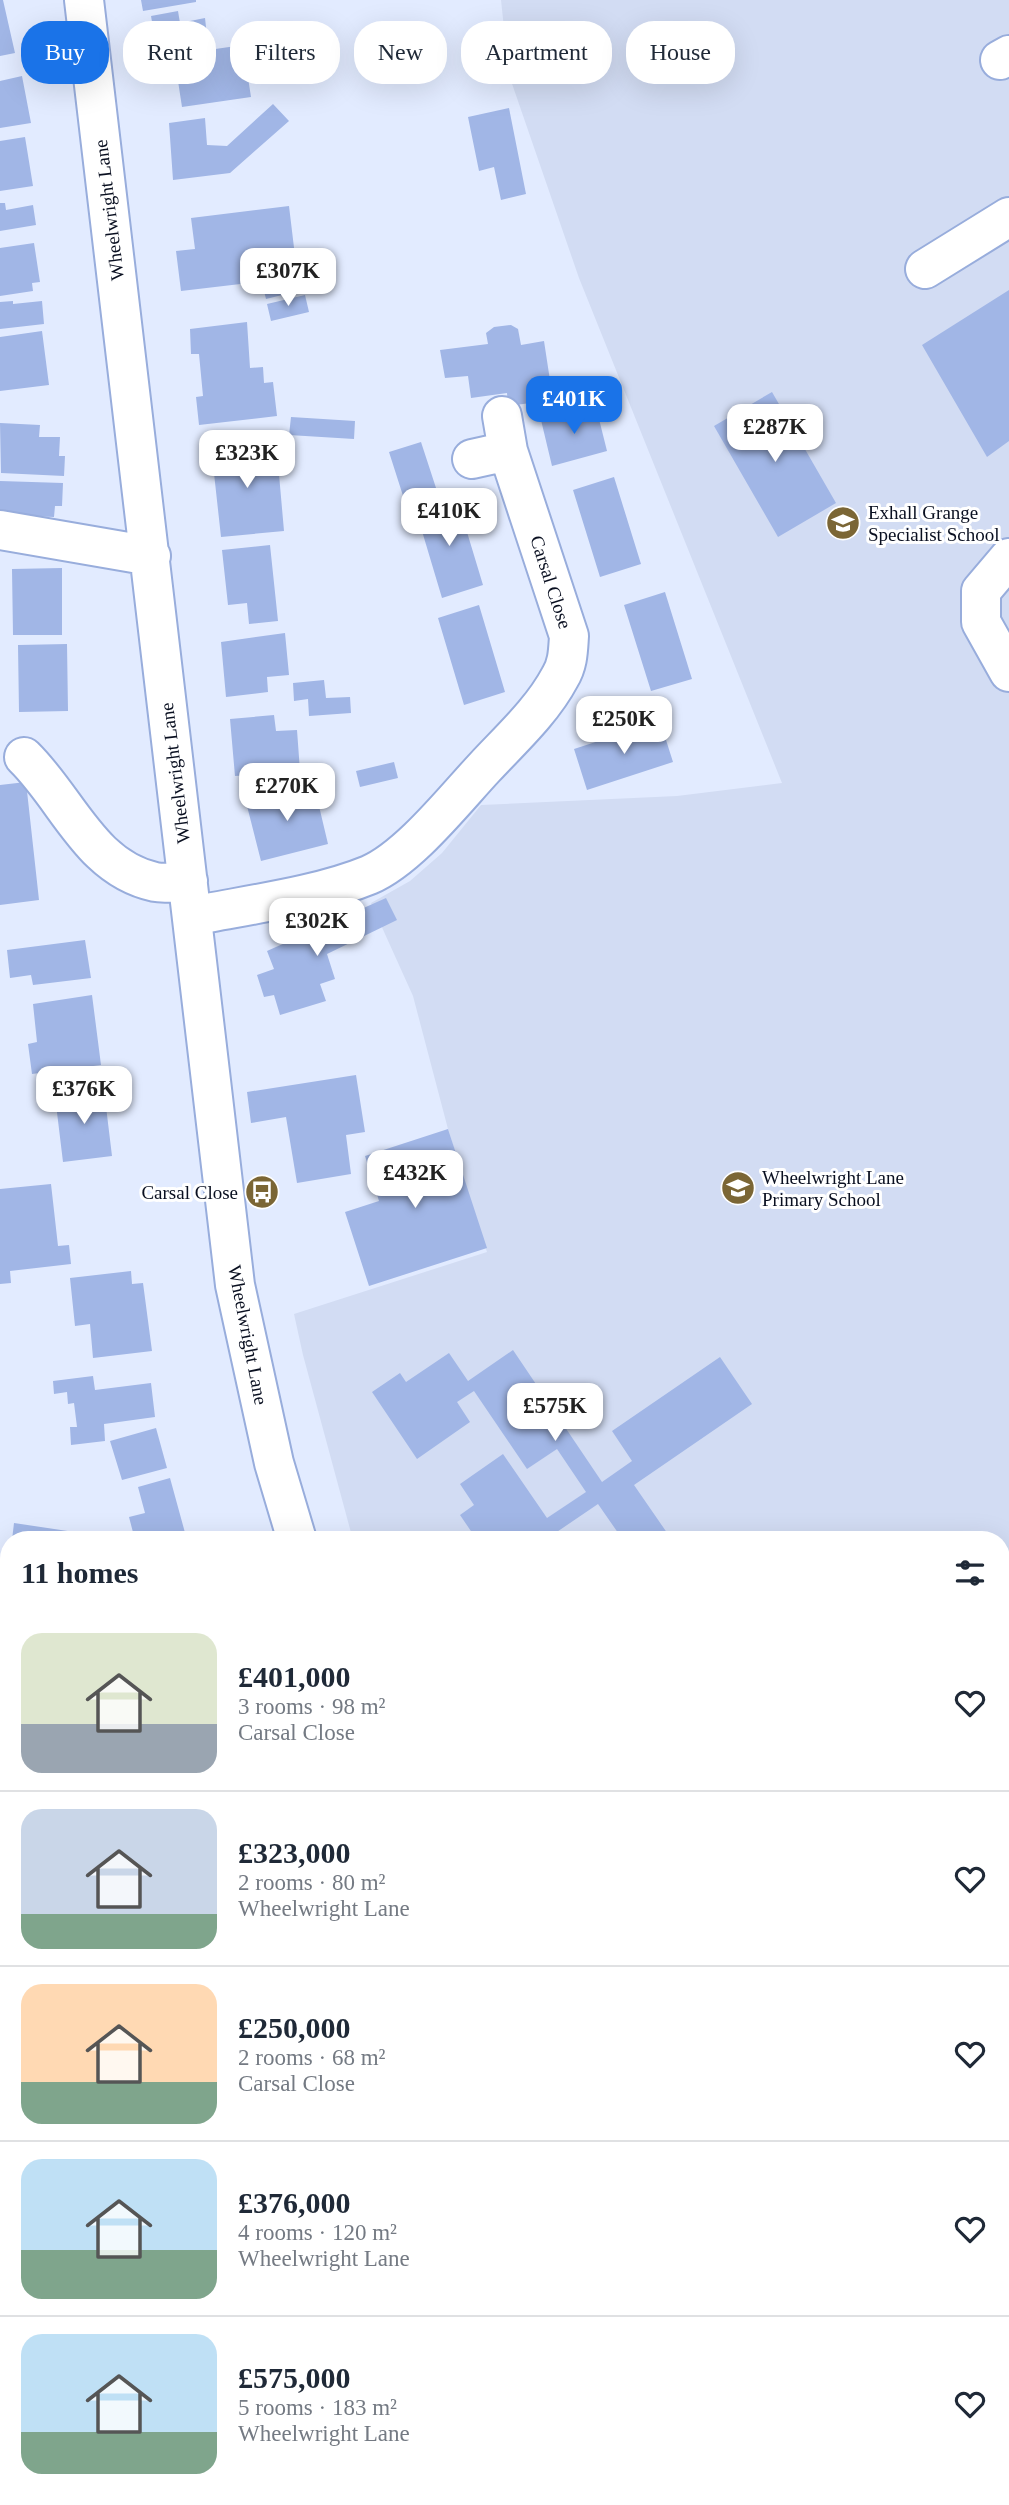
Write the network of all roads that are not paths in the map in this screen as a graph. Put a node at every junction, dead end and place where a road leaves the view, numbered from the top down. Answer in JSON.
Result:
{"nodes":[{"id":1,"x":84,"y":0,"type":"edge"},
{"id":2,"x":1009,"y":217,"type":"edge"},
{"id":3,"x":925,"y":269,"type":"dead end"},
{"id":4,"x":494,"y":442,"type":"dead end"},
{"id":5,"x":0,"y":530,"type":"edge"},
{"id":6,"x":150,"y":556,"type":"junction"},
{"id":7,"x":1009,"y":558,"type":"edge"},
{"id":8,"x":1009,"y":672,"type":"edge"},
{"id":9,"x":24,"y":757,"type":"dead end"},
{"id":10,"x":190,"y":899,"type":"junction"},
{"id":11,"x":294,"y":1531,"type":"edge"}],
"edges":[{"from":1,"to":6,"type":"street","name":"Wheelwright Lane"},
{"from":2,"to":3,"type":"street"},
{"from":4,"to":10,"type":"street","name":"Carsal Close"},
{"from":5,"to":6,"type":"street"},
{"from":6,"to":10,"type":"street","name":"Wheelwright Lane"},
{"from":7,"to":8,"type":"street"},
{"from":9,"to":10,"type":"street","name":"Carsal Close"},
{"from":10,"to":11,"type":"street","name":"Wheelwright Lane"}]}
